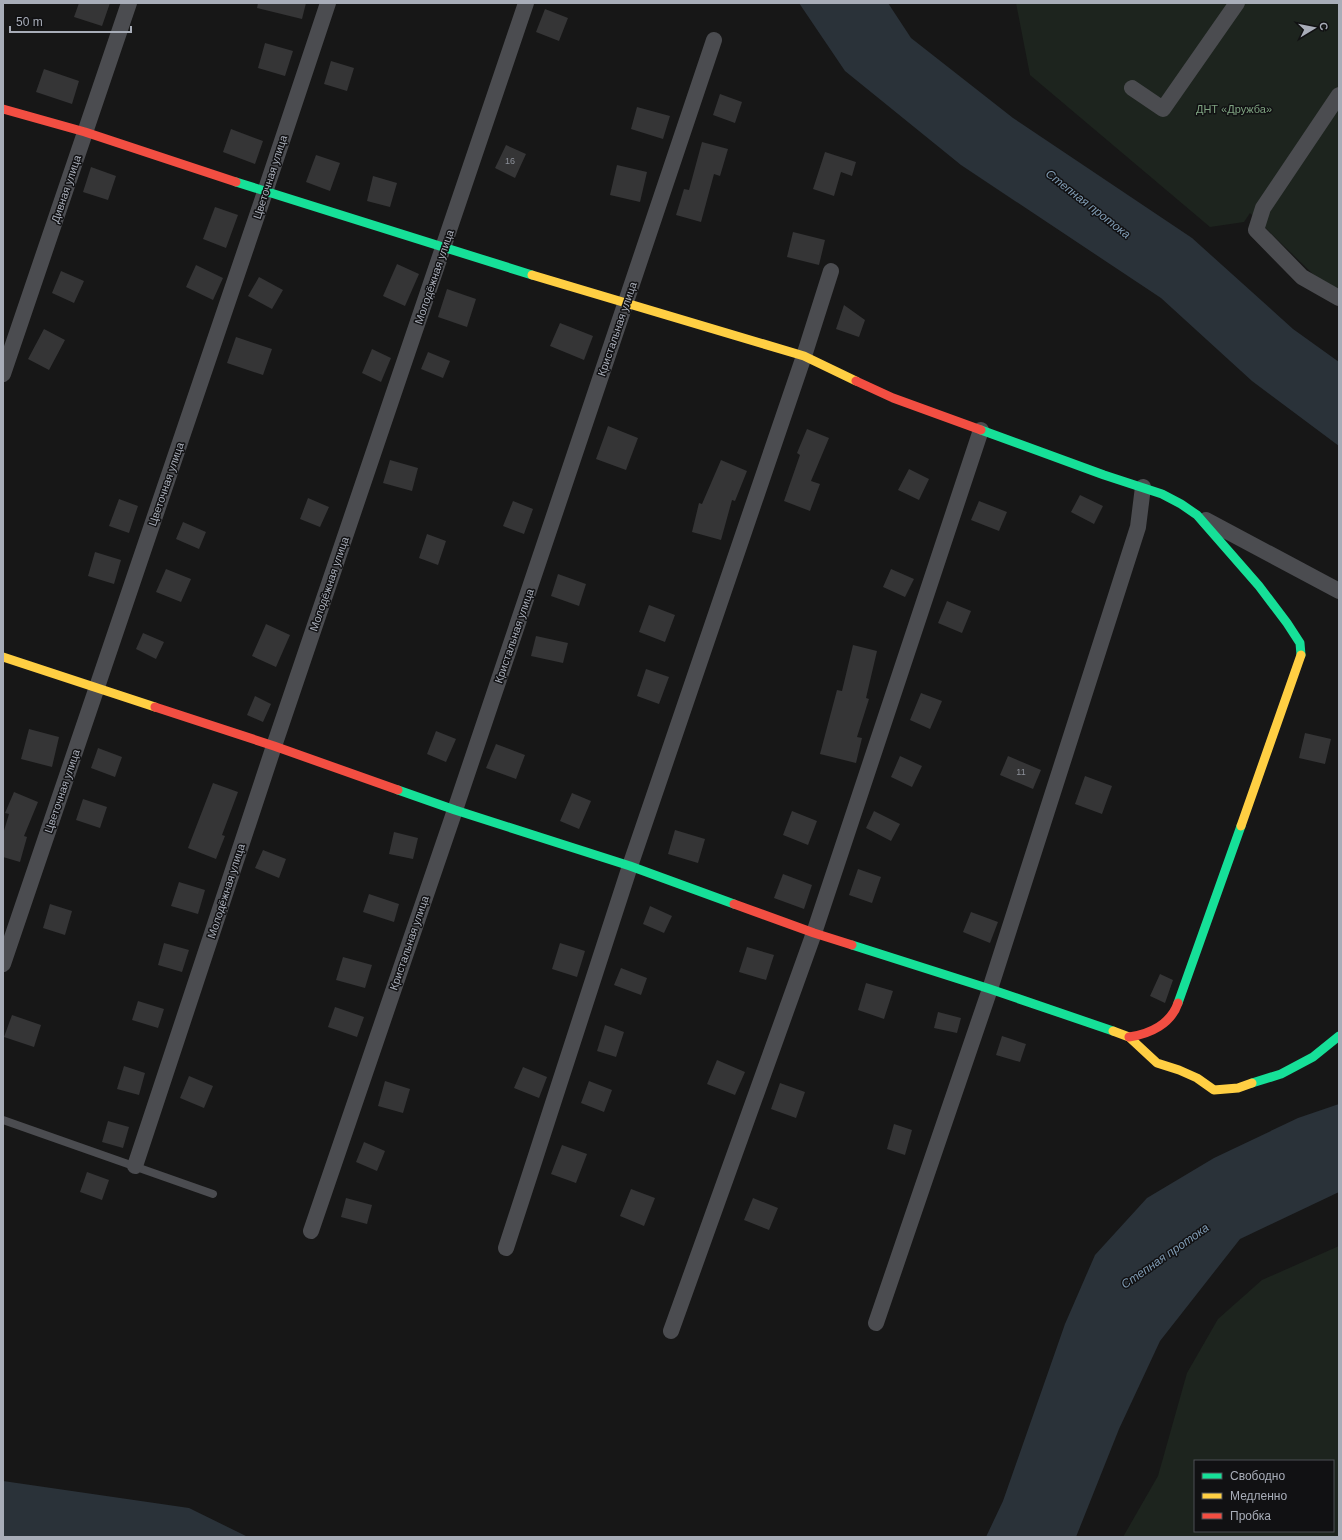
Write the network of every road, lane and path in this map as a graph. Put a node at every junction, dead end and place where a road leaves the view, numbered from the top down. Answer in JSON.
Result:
{"nodes":[{"id":1,"x":129,"y":3,"type":"edge"},
{"id":2,"x":328,"y":3,"type":"edge"},
{"id":3,"x":526,"y":3,"type":"edge"},
{"id":4,"x":1237,"y":3,"type":"edge"},
{"id":5,"x":714,"y":40,"type":"dead end"},
{"id":6,"x":1132,"y":88,"type":"dead end"},
{"id":7,"x":1339,"y":95,"type":"edge"},
{"id":8,"x":3,"y":109,"type":"edge"},
{"id":9,"x":85,"y":132,"type":"junction"},
{"id":10,"x":265,"y":192,"type":"junction"},
{"id":11,"x":444,"y":248,"type":"junction"},
{"id":12,"x":831,"y":271,"type":"dead end"},
{"id":13,"x":1339,"y":298,"type":"edge"},
{"id":14,"x":626,"y":304,"type":"junction"},
{"id":15,"x":804,"y":356,"type":"junction"},
{"id":16,"x":3,"y":374,"type":"edge"},
{"id":17,"x":981,"y":430,"type":"junction"},
{"id":18,"x":1143,"y":487,"type":"junction"},
{"id":19,"x":1196,"y":515,"type":"junction"},
{"id":20,"x":1339,"y":591,"type":"edge"},
{"id":21,"x":3,"y":657,"type":"edge"},
{"id":22,"x":97,"y":687,"type":"junction"},
{"id":23,"x":274,"y":746,"type":"junction"},
{"id":24,"x":455,"y":810,"type":"junction"},
{"id":25,"x":630,"y":866,"type":"junction"},
{"id":26,"x":814,"y":933,"type":"junction"},
{"id":27,"x":3,"y":964,"type":"edge"},
{"id":28,"x":990,"y":989,"type":"junction"},
{"id":29,"x":1339,"y":1036,"type":"edge"},
{"id":30,"x":1129,"y":1037,"type":"junction"},
{"id":31,"x":3,"y":1120,"type":"edge"},
{"id":32,"x":135,"y":1166,"type":"junction"},
{"id":33,"x":213,"y":1194,"type":"dead end"},
{"id":34,"x":311,"y":1231,"type":"dead end"},
{"id":35,"x":506,"y":1248,"type":"dead end"},
{"id":36,"x":876,"y":1323,"type":"dead end"},
{"id":37,"x":671,"y":1331,"type":"dead end"}],
"edges":[{"from":1,"to":9,"type":"street","name":"Дивная улица"},
{"from":2,"to":10,"type":"street","name":"Цветочная улица"},
{"from":3,"to":11,"type":"street","name":"Молодёжная улица"},
{"from":4,"to":6,"type":"street"},
{"from":5,"to":14,"type":"street","name":"Кристальная улица"},
{"from":7,"to":13,"type":"street"},
{"from":8,"to":9,"type":"street"},
{"from":9,"to":10,"type":"street"},
{"from":9,"to":16,"type":"street","name":"Дивная улица"},
{"from":10,"to":11,"type":"street"},
{"from":10,"to":22,"type":"street","name":"Цветочная улица"},
{"from":11,"to":14,"type":"street"},
{"from":11,"to":23,"type":"street","name":"Молодёжная улица"},
{"from":12,"to":15,"type":"street"},
{"from":14,"to":15,"type":"street"},
{"from":14,"to":24,"type":"street","name":"Кристальная улица"},
{"from":15,"to":17,"type":"street"},
{"from":15,"to":25,"type":"street"},
{"from":17,"to":18,"type":"street"},
{"from":17,"to":26,"type":"street"},
{"from":18,"to":19,"type":"street"},
{"from":18,"to":28,"type":"street"},
{"from":19,"to":20,"type":"street"},
{"from":19,"to":30,"type":"street"},
{"from":21,"to":22,"type":"street"},
{"from":22,"to":23,"type":"street"},
{"from":22,"to":27,"type":"street","name":"Цветочная улица"},
{"from":23,"to":24,"type":"street"},
{"from":23,"to":32,"type":"street","name":"Молодёжная улица"},
{"from":24,"to":25,"type":"street"},
{"from":24,"to":34,"type":"street","name":"Кристальная улица"},
{"from":25,"to":26,"type":"street"},
{"from":25,"to":35,"type":"street"},
{"from":26,"to":28,"type":"street"},
{"from":26,"to":37,"type":"street"},
{"from":28,"to":30,"type":"street"},
{"from":28,"to":36,"type":"street"},
{"from":29,"to":30,"type":"street"},
{"from":31,"to":32,"type":"lane"},
{"from":32,"to":33,"type":"lane"}]}
